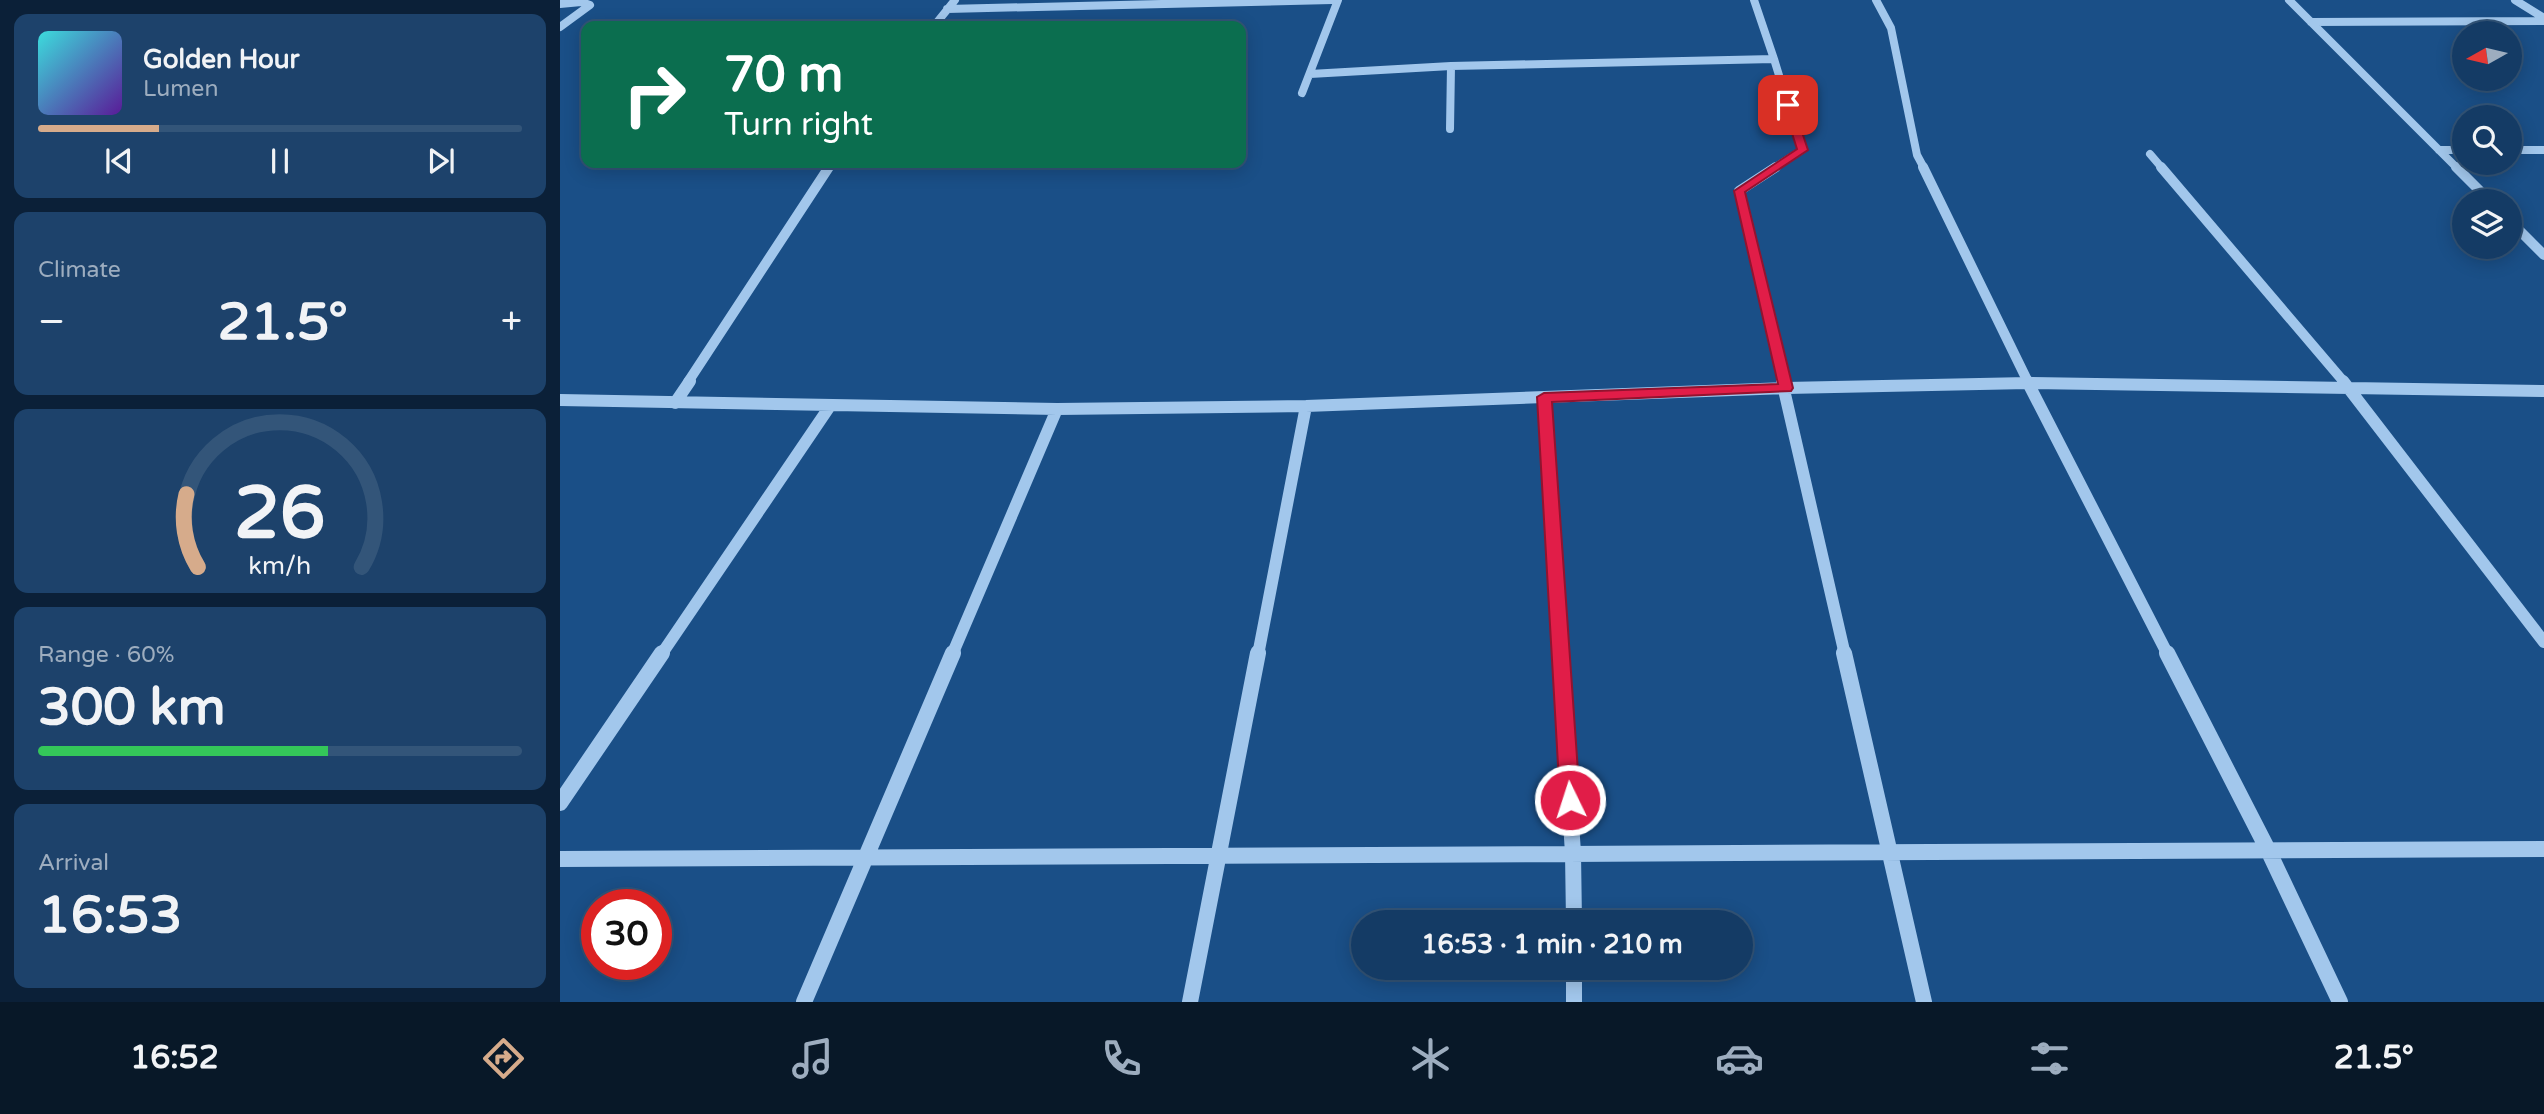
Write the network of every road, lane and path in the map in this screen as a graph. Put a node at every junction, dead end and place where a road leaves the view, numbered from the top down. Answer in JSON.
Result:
{"nodes":[{"id":1,"x":955,"y":0,"type":"edge"},
{"id":2,"x":1324,"y":0,"type":"edge"},
{"id":3,"x":1332,"y":0,"type":"edge"},
{"id":4,"x":1338,"y":0,"type":"edge"},
{"id":5,"x":1754,"y":0,"type":"edge"},
{"id":6,"x":1876,"y":0,"type":"edge"},
{"id":7,"x":2288,"y":0,"type":"edge"},
{"id":8,"x":2515,"y":0,"type":"edge"},
{"id":9,"x":579,"y":1,"type":"edge"},
{"id":10,"x":560,"y":4,"type":"edge"},
{"id":11,"x":947,"y":9,"type":"junction"},
{"id":12,"x":2544,"y":19,"type":"edge"},
{"id":13,"x":938,"y":21,"type":"edge"},
{"id":14,"x":2311,"y":22,"type":"junction"},
{"id":15,"x":560,"y":27,"type":"edge"},
{"id":16,"x":1774,"y":60,"type":"junction"},
{"id":17,"x":1451,"y":66,"type":"junction"},
{"id":18,"x":1310,"y":74,"type":"junction"},
{"id":19,"x":1302,"y":93,"type":"dead end"},
{"id":20,"x":1450,"y":129,"type":"dead end"},
{"id":21,"x":2439,"y":150,"type":"junction"},
{"id":22,"x":2452,"y":150,"type":"edge"},
{"id":23,"x":2522,"y":150,"type":"edge"},
{"id":24,"x":2544,"y":150,"type":"edge"},
{"id":25,"x":2150,"y":154,"type":"dead end"},
{"id":26,"x":828,"y":168,"type":"edge"},
{"id":27,"x":2478,"y":189,"type":"edge"},
{"id":28,"x":2522,"y":233,"type":"edge"},
{"id":29,"x":2544,"y":255,"type":"edge"},
{"id":30,"x":2028,"y":383,"type":"junction"},
{"id":31,"x":1786,"y":388,"type":"junction"},
{"id":32,"x":2351,"y":390,"type":"junction"},
{"id":33,"x":2544,"y":391,"type":"edge"},
{"id":34,"x":1544,"y":397,"type":"junction"},
{"id":35,"x":560,"y":400,"type":"edge"},
{"id":36,"x":675,"y":403,"type":"junction"},
{"id":37,"x":830,"y":405,"type":"junction"},
{"id":38,"x":1306,"y":406,"type":"junction"},
{"id":39,"x":1057,"y":409,"type":"junction"},
{"id":40,"x":2544,"y":642,"type":"edge"},
{"id":41,"x":560,"y":803,"type":"edge"},
{"id":42,"x":2544,"y":849,"type":"edge"},
{"id":43,"x":2268,"y":850,"type":"junction"},
{"id":44,"x":1889,"y":852,"type":"junction"},
{"id":45,"x":1573,"y":853,"type":"junction"},
{"id":46,"x":1220,"y":856,"type":"junction"},
{"id":47,"x":867,"y":857,"type":"junction"},
{"id":48,"x":560,"y":859,"type":"edge"},
{"id":49,"x":1574,"y":910,"type":"edge"},
{"id":50,"x":1574,"y":980,"type":"edge"},
{"id":51,"x":804,"y":1002,"type":"edge"},
{"id":52,"x":1190,"y":1002,"type":"edge"},
{"id":53,"x":1574,"y":1002,"type":"edge"},
{"id":54,"x":1924,"y":1002,"type":"edge"},
{"id":55,"x":2340,"y":1002,"type":"edge"}],
"edges":[{"from":1,"to":11,"type":"street"},
{"from":2,"to":3,"type":"street"},
{"from":2,"to":11,"type":"street"},
{"from":4,"to":18,"type":"street"},
{"from":5,"to":16,"type":"street"},
{"from":6,"to":30,"type":"street"},
{"from":7,"to":14,"type":"street"},
{"from":8,"to":12,"type":"street"},
{"from":9,"to":10,"type":"street"},
{"from":9,"to":15,"type":"street"},
{"from":11,"to":13,"type":"street"},
{"from":12,"to":14,"type":"street"},
{"from":14,"to":21,"type":"street"},
{"from":16,"to":17,"type":"street"},
{"from":16,"to":31,"type":"street"},
{"from":17,"to":18,"type":"street"},
{"from":17,"to":20,"type":"street"},
{"from":18,"to":19,"type":"street"},
{"from":21,"to":22,"type":"street"},
{"from":21,"to":27,"type":"street"},
{"from":23,"to":24,"type":"street"},
{"from":25,"to":32,"type":"street"},
{"from":26,"to":36,"type":"street"},
{"from":28,"to":29,"type":"street"},
{"from":30,"to":31,"type":"street"},
{"from":30,"to":32,"type":"street"},
{"from":30,"to":43,"type":"street"},
{"from":31,"to":34,"type":"street"},
{"from":31,"to":44,"type":"street"},
{"from":32,"to":33,"type":"street"},
{"from":32,"to":40,"type":"street"},
{"from":34,"to":38,"type":"street"},
{"from":34,"to":45,"type":"street"},
{"from":35,"to":36,"type":"street"},
{"from":36,"to":37,"type":"street"},
{"from":37,"to":39,"type":"street"},
{"from":37,"to":41,"type":"street"},
{"from":38,"to":39,"type":"street"},
{"from":38,"to":46,"type":"street"},
{"from":39,"to":47,"type":"street"},
{"from":42,"to":43,"type":"street"},
{"from":43,"to":44,"type":"street"},
{"from":43,"to":55,"type":"street"},
{"from":44,"to":45,"type":"street"},
{"from":44,"to":54,"type":"street"},
{"from":45,"to":46,"type":"street"},
{"from":45,"to":49,"type":"street"},
{"from":46,"to":47,"type":"street"},
{"from":46,"to":52,"type":"street"},
{"from":47,"to":48,"type":"street"},
{"from":47,"to":51,"type":"street"},
{"from":50,"to":53,"type":"street"}]}
